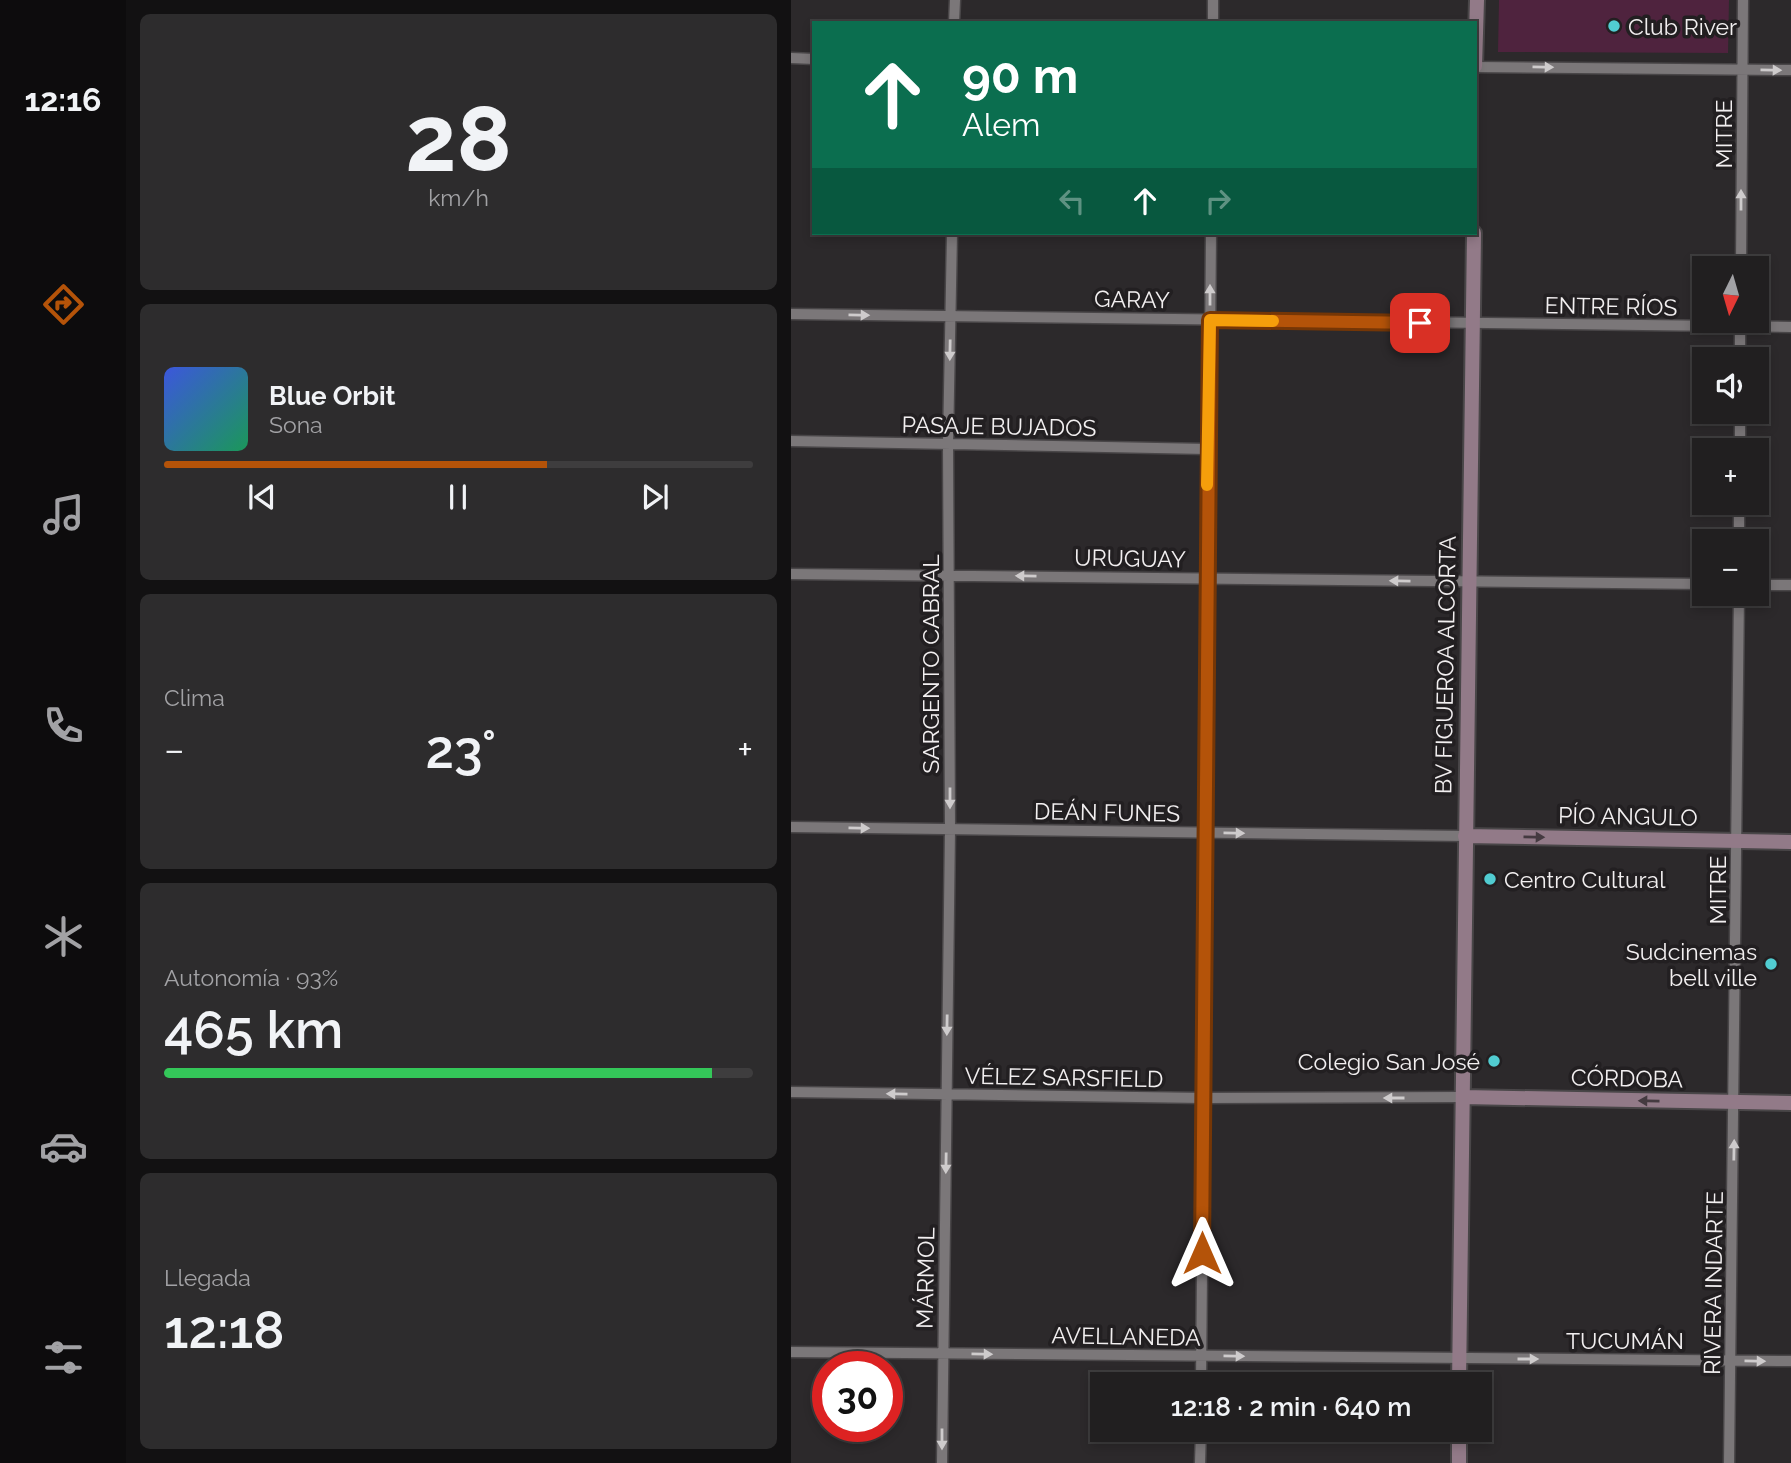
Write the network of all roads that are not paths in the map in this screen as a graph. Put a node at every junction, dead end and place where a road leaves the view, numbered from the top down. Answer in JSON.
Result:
{"nodes":[{"id":1,"x":955,"y":0,"type":"edge"},
{"id":2,"x":1213,"y":0,"type":"edge"},
{"id":3,"x":1477,"y":0,"type":"edge"},
{"id":4,"x":1743,"y":0,"type":"edge"},
{"id":5,"x":954,"y":21,"type":"edge"},
{"id":6,"x":1213,"y":21,"type":"edge"},
{"id":7,"x":1476,"y":21,"type":"edge"},
{"id":8,"x":791,"y":58,"type":"edge"},
{"id":9,"x":812,"y":59,"type":"edge"},
{"id":10,"x":1477,"y":66,"type":"edge"},
{"id":11,"x":1742,"y":69,"type":"junction"},
{"id":12,"x":1791,"y":70,"type":"edge"},
{"id":13,"x":952,"y":235,"type":"edge"},
{"id":14,"x":1211,"y":235,"type":"edge"},
{"id":15,"x":1474,"y":235,"type":"edge"},
{"id":16,"x":1741,"y":256,"type":"edge"},
{"id":17,"x":791,"y":314,"type":"edge"},
{"id":18,"x":951,"y":316,"type":"junction"},
{"id":19,"x":1210,"y":320,"type":"junction"},
{"id":20,"x":1473,"y":323,"type":"junction"},
{"id":21,"x":1692,"y":323,"type":"edge"},
{"id":22,"x":1769,"y":325,"type":"edge"},
{"id":23,"x":1791,"y":327,"type":"edge"},
{"id":24,"x":791,"y":441,"type":"edge"},
{"id":25,"x":948,"y":444,"type":"junction"},
{"id":26,"x":1207,"y":449,"type":"junction"},
{"id":27,"x":791,"y":574,"type":"edge"},
{"id":28,"x":950,"y":576,"type":"junction"},
{"id":29,"x":1208,"y":578,"type":"junction"},
{"id":30,"x":1469,"y":582,"type":"junction"},
{"id":31,"x":1692,"y":584,"type":"edge"},
{"id":32,"x":1769,"y":585,"type":"edge"},
{"id":33,"x":1791,"y":585,"type":"edge"},
{"id":34,"x":1738,"y":606,"type":"edge"},
{"id":35,"x":791,"y":827,"type":"edge"},
{"id":36,"x":950,"y":829,"type":"junction"},
{"id":37,"x":1206,"y":833,"type":"junction"},
{"id":38,"x":1465,"y":836,"type":"junction"},
{"id":39,"x":1737,"y":840,"type":"junction"},
{"id":40,"x":1791,"y":842,"type":"edge"},
{"id":41,"x":791,"y":1092,"type":"edge"},
{"id":42,"x":947,"y":1094,"type":"junction"},
{"id":43,"x":1462,"y":1097,"type":"junction"},
{"id":44,"x":1204,"y":1098,"type":"junction"},
{"id":45,"x":1734,"y":1103,"type":"junction"},
{"id":46,"x":1791,"y":1103,"type":"edge"},
{"id":47,"x":791,"y":1352,"type":"edge"},
{"id":48,"x":943,"y":1353,"type":"junction"},
{"id":49,"x":1201,"y":1356,"type":"junction"},
{"id":50,"x":1460,"y":1359,"type":"junction"},
{"id":51,"x":1731,"y":1360,"type":"junction"},
{"id":52,"x":1791,"y":1361,"type":"edge"},
{"id":53,"x":1201,"y":1372,"type":"edge"},
{"id":54,"x":1459,"y":1372,"type":"edge"},
{"id":55,"x":1201,"y":1442,"type":"edge"},
{"id":56,"x":1459,"y":1442,"type":"edge"},
{"id":57,"x":942,"y":1463,"type":"edge"},
{"id":58,"x":1200,"y":1463,"type":"edge"},
{"id":59,"x":1459,"y":1463,"type":"edge"},
{"id":60,"x":1729,"y":1463,"type":"edge"}],
"edges":[{"from":1,"to":5,"type":"street"},
{"from":2,"to":6,"type":"street"},
{"from":3,"to":7,"type":"main road"},
{"from":4,"to":11,"type":"street","name":"MITRE"},
{"from":8,"to":9,"type":"street"},
{"from":10,"to":11,"type":"street","one_way":true},
{"from":11,"to":12,"type":"street","one_way":true},
{"from":16,"to":11,"type":"street","name":"MITRE","one_way":true},
{"from":13,"to":18,"type":"street","name":"SARGENTO CABRAL"},
{"from":19,"to":14,"type":"street","one_way":true},
{"from":15,"to":20,"type":"main road","name":"BV FIGUEROA ALCORTA"},
{"from":17,"to":18,"type":"street","name":"GARAY","one_way":true},
{"from":18,"to":19,"type":"street","name":"GARAY"},
{"from":18,"to":25,"type":"street","name":"SARGENTO CABRAL","one_way":true},
{"from":19,"to":20,"type":"street","name":"GARAY"},
{"from":19,"to":26,"type":"street"},
{"from":20,"to":21,"type":"street","name":"ENTRE RÍOS"},
{"from":20,"to":30,"type":"main road","name":"BV FIGUEROA ALCORTA"},
{"from":22,"to":23,"type":"street","name":"ENTRE RÍOS"},
{"from":24,"to":25,"type":"street","name":"PASAJE BUJADOS"},
{"from":25,"to":26,"type":"street","name":"PASAJE BUJADOS"},
{"from":25,"to":28,"type":"street","name":"SARGENTO CABRAL"},
{"from":26,"to":29,"type":"street"},
{"from":27,"to":28,"type":"street","name":"URUGUAY"},
{"from":29,"to":28,"type":"street","name":"URUGUAY","one_way":true},
{"from":28,"to":36,"type":"street","name":"SARGENTO CABRAL","one_way":true},
{"from":30,"to":29,"type":"street","name":"URUGUAY","one_way":true},
{"from":29,"to":37,"type":"street"},
{"from":30,"to":31,"type":"street","name":"URUGUAY"},
{"from":30,"to":38,"type":"main road","name":"BV FIGUEROA ALCORTA"},
{"from":32,"to":33,"type":"street"},
{"from":34,"to":39,"type":"street","name":"MITRE"},
{"from":35,"to":36,"type":"street","name":"DEÁN FUNES","one_way":true},
{"from":36,"to":37,"type":"street","name":"DEÁN FUNES"},
{"from":36,"to":42,"type":"street","name":"SARGENTO CABRAL","one_way":true},
{"from":37,"to":38,"type":"street","name":"DEÁN FUNES","one_way":true},
{"from":37,"to":44,"type":"street"},
{"from":38,"to":39,"type":"main road","name":"PÍO ANGULO","one_way":true},
{"from":38,"to":43,"type":"main road","name":"BV FIGUEROA ALCORTA"},
{"from":39,"to":40,"type":"main road","name":"PÍO ANGULO"},
{"from":39,"to":45,"type":"street","name":"MITRE"},
{"from":42,"to":41,"type":"street","name":"VÉLEZ SARSFIELD","one_way":true},
{"from":42,"to":44,"type":"street","name":"VÉLEZ SARSFIELD"},
{"from":42,"to":48,"type":"street","name":"MÁRMOL","one_way":true},
{"from":43,"to":44,"type":"street","name":"VÉLEZ SARSFIELD","one_way":true},
{"from":45,"to":43,"type":"main road","name":"CÓRDOBA","one_way":true},
{"from":43,"to":50,"type":"main road","name":"BV FIGUEROA ALCORTA"},
{"from":44,"to":49,"type":"street"},
{"from":45,"to":46,"type":"main road","name":"CÓRDOBA"},
{"from":51,"to":45,"type":"street","name":"RIVERA INDARTE","one_way":true},
{"from":47,"to":48,"type":"street","name":"AVELLANEDA"},
{"from":48,"to":49,"type":"street","name":"AVELLANEDA","one_way":true},
{"from":48,"to":57,"type":"street","name":"MÁRMOL","one_way":true},
{"from":49,"to":50,"type":"street","name":"AVELLANEDA","one_way":true},
{"from":49,"to":53,"type":"street"},
{"from":50,"to":51,"type":"street","name":"TUCUMÁN","one_way":true},
{"from":50,"to":54,"type":"main road","name":"BV FIGUEROA ALCORTA"},
{"from":51,"to":52,"type":"street","name":"TUCUMÁN","one_way":true},
{"from":51,"to":60,"type":"street","name":"RIVERA INDARTE"},
{"from":55,"to":58,"type":"street"},
{"from":56,"to":59,"type":"main road"}]}
